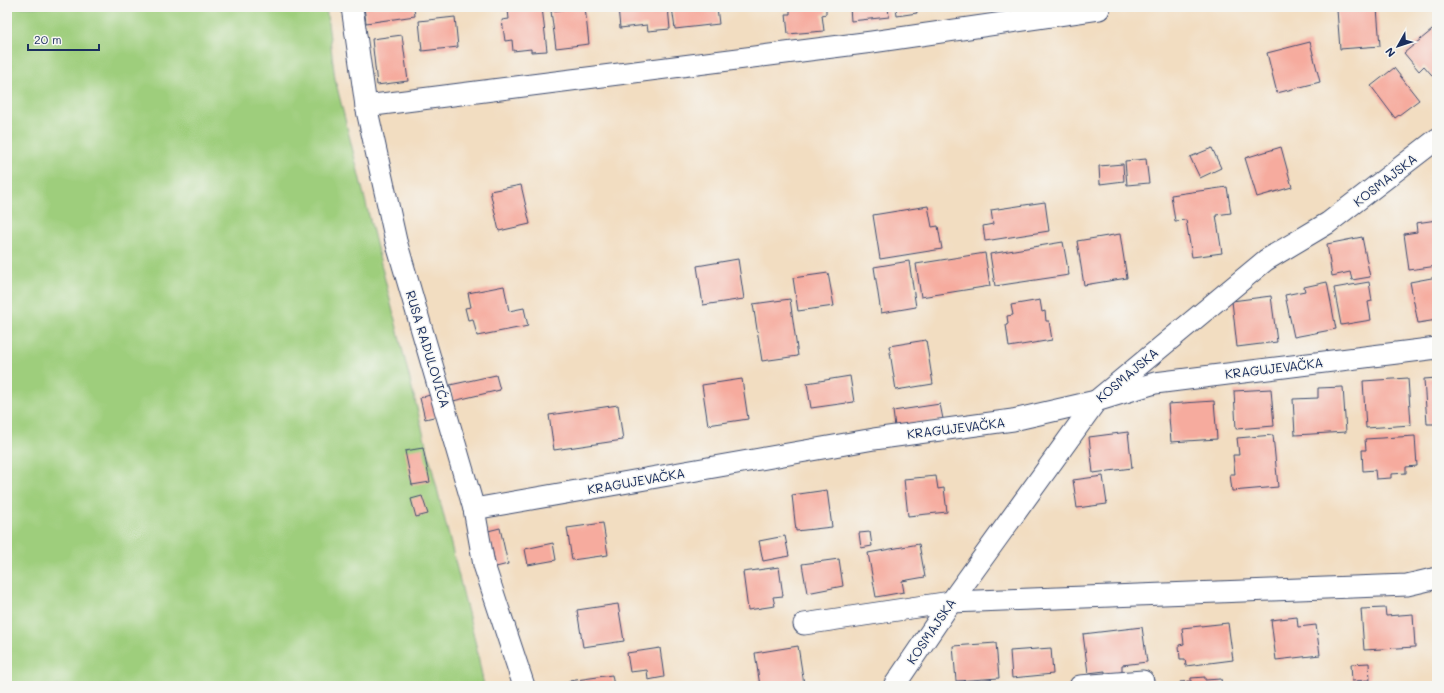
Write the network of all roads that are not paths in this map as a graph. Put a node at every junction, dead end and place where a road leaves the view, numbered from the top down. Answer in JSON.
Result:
{"nodes":[{"id":1,"x":352,"y":7,"type":"edge"},
{"id":2,"x":1099,"y":9,"type":"dead end"},
{"id":3,"x":366,"y":106,"type":"junction"},
{"id":4,"x":1437,"y":139,"type":"edge"},
{"id":5,"x":1437,"y":348,"type":"edge"},
{"id":6,"x":1096,"y":401,"type":"junction"},
{"id":7,"x":474,"y":509,"type":"junction"},
{"id":8,"x":1437,"y":578,"type":"edge"},
{"id":9,"x":951,"y":602,"type":"junction"},
{"id":10,"x":804,"y":624,"type":"dead end"},
{"id":11,"x":1144,"y":681,"type":"dead end"},
{"id":12,"x":524,"y":686,"type":"edge"},
{"id":13,"x":894,"y":686,"type":"edge"},
{"id":14,"x":1080,"y":686,"type":"edge"}],
"edges":[{"from":1,"to":3,"type":"street","name":"RUSA RADULOVIĆA"},
{"from":2,"to":3,"type":"street"},
{"from":3,"to":7,"type":"street","name":"RUSA RADULOVIĆA"},
{"from":4,"to":6,"type":"street","name":"KOSMAJSKA"},
{"from":5,"to":6,"type":"street","name":"KRAGUJEVAČKA"},
{"from":6,"to":7,"type":"street","name":"KRAGUJEVAČKA"},
{"from":6,"to":9,"type":"street","name":"KOSMAJSKA"},
{"from":7,"to":12,"type":"street","name":"RUSA RADULOVIĆA"},
{"from":8,"to":9,"type":"street"},
{"from":9,"to":10,"type":"street"},
{"from":9,"to":13,"type":"street","name":"KOSMAJSKA"},
{"from":11,"to":14,"type":"street"}]}
